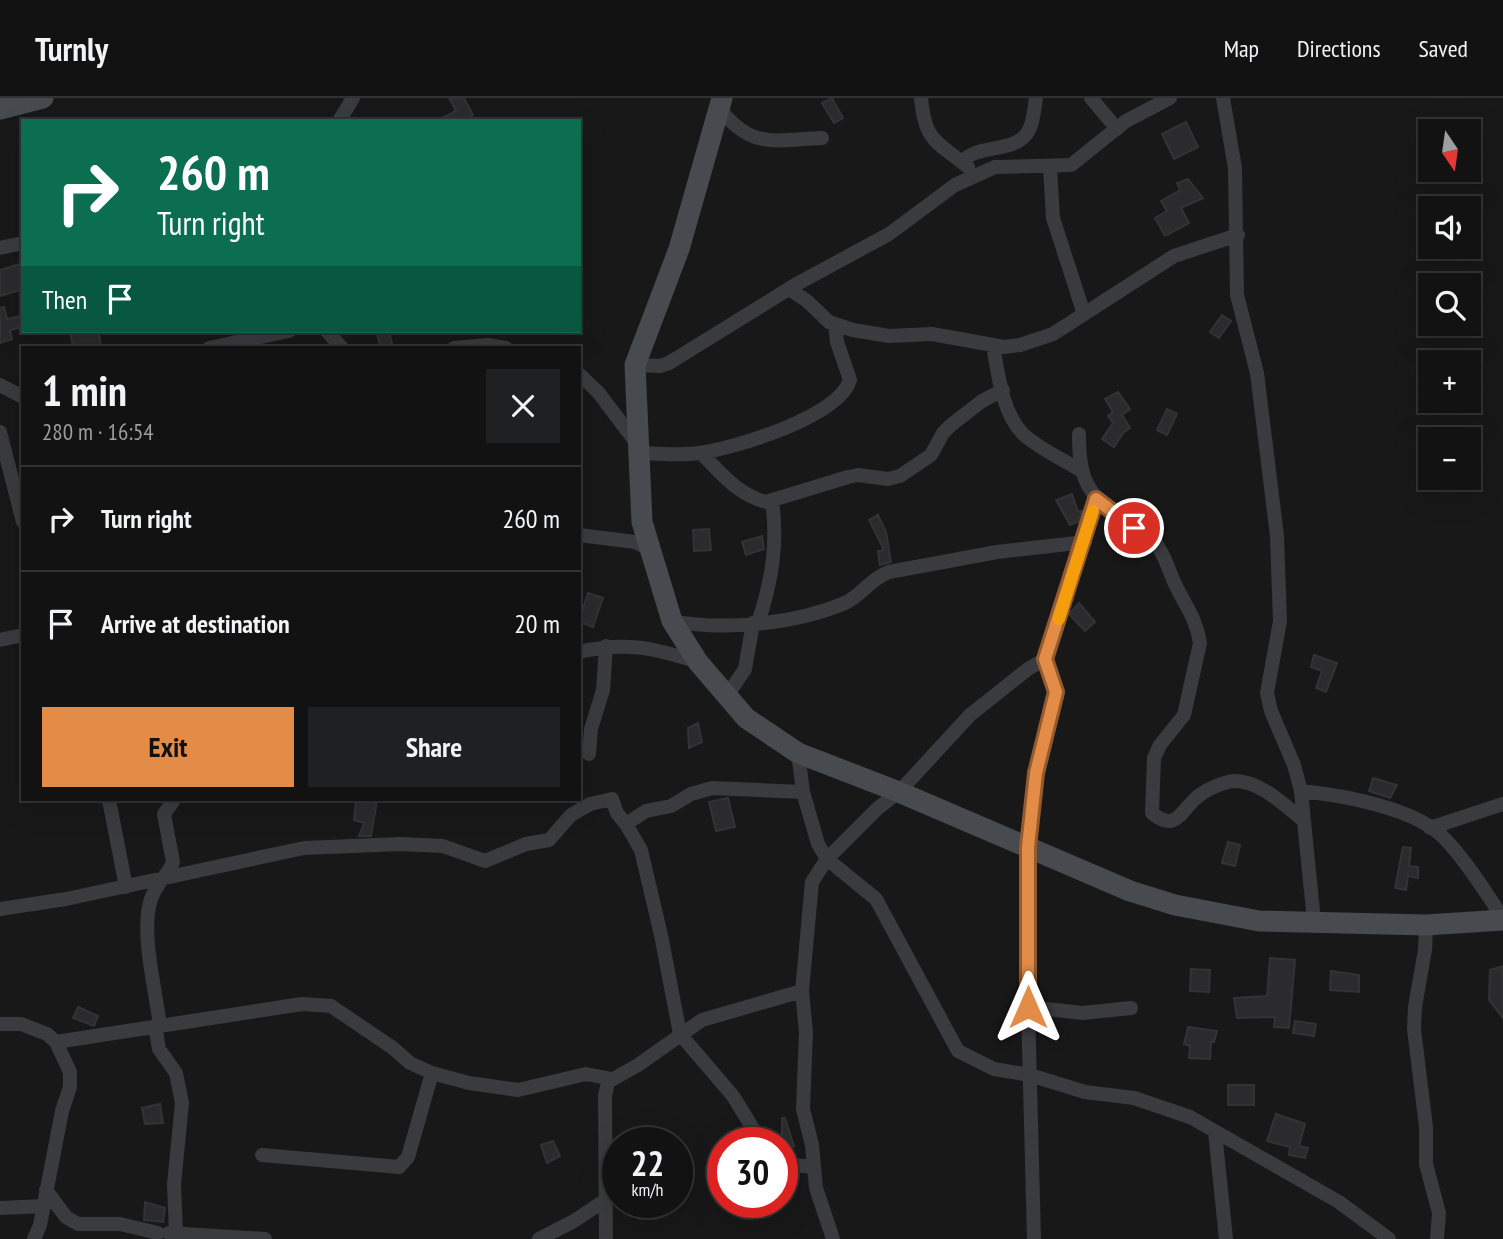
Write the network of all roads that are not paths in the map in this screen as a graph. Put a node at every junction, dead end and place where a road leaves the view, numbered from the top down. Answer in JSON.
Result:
{"nodes":[{"id":1,"x":43,"y":98,"type":"edge"},
{"id":2,"x":353,"y":98,"type":"edge"},
{"id":3,"x":921,"y":98,"type":"edge"},
{"id":4,"x":1036,"y":98,"type":"edge"},
{"id":5,"x":1091,"y":98,"type":"edge"},
{"id":6,"x":1170,"y":98,"type":"edge"},
{"id":7,"x":1223,"y":98,"type":"edge"},
{"id":8,"x":720,"y":103,"type":"edge"},
{"id":9,"x":0,"y":109,"type":"edge"},
{"id":10,"x":340,"y":119,"type":"edge"},
{"id":11,"x":1117,"y":128,"type":"junction"},
{"id":12,"x":821,"y":138,"type":"dead end"},
{"id":13,"x":962,"y":162,"type":"junction"},
{"id":14,"x":1050,"y":167,"type":"junction"},
{"id":15,"x":977,"y":174,"type":"junction"},
{"id":16,"x":1238,"y":235,"type":"junction"},
{"id":17,"x":21,"y":243,"type":"edge"},
{"id":18,"x":2,"y":246,"type":"edge"},
{"id":19,"x":789,"y":289,"type":"junction"},
{"id":20,"x":1084,"y":314,"type":"junction"},
{"id":21,"x":835,"y":324,"type":"junction"},
{"id":22,"x":280,"y":333,"type":"edge"},
{"id":23,"x":993,"y":345,"type":"junction"},
{"id":24,"x":218,"y":346,"type":"edge"},
{"id":25,"x":635,"y":365,"type":"junction"},
{"id":26,"x":581,"y":376,"type":"edge"},
{"id":27,"x":1003,"y":390,"type":"junction"},
{"id":28,"x":0,"y":432,"type":"edge"},
{"id":29,"x":1079,"y":434,"type":"dead end"},
{"id":30,"x":639,"y":449,"type":"junction"},
{"id":31,"x":701,"y":453,"type":"junction"},
{"id":32,"x":1080,"y":470,"type":"junction"},
{"id":33,"x":1096,"y":499,"type":"junction"},
{"id":34,"x":772,"y":500,"type":"junction"},
{"id":35,"x":21,"y":514,"type":"edge"},
{"id":36,"x":581,"y":536,"type":"edge"},
{"id":37,"x":1085,"y":542,"type":"junction"},
{"id":38,"x":651,"y":550,"type":"junction"},
{"id":39,"x":672,"y":621,"type":"junction"},
{"id":40,"x":756,"y":623,"type":"junction"},
{"id":41,"x":21,"y":635,"type":"edge"},
{"id":42,"x":0,"y":640,"type":"edge"},
{"id":43,"x":606,"y":646,"type":"junction"},
{"id":44,"x":581,"y":652,"type":"edge"},
{"id":45,"x":1045,"y":659,"type":"junction"},
{"id":46,"x":698,"y":662,"type":"junction"},
{"id":47,"x":726,"y":697,"type":"junction"},
{"id":48,"x":798,"y":753,"type":"junction"},
{"id":49,"x":589,"y":754,"type":"dead end"},
{"id":50,"x":1301,"y":791,"type":"junction"},
{"id":51,"x":803,"y":792,"type":"junction"},
{"id":52,"x":899,"y":792,"type":"junction"},
{"id":53,"x":109,"y":801,"type":"edge"},
{"id":54,"x":173,"y":801,"type":"edge"},
{"id":55,"x":1503,"y":804,"type":"edge"},
{"id":56,"x":1304,"y":821,"type":"junction"},
{"id":57,"x":626,"y":824,"type":"junction"},
{"id":58,"x":1430,"y":828,"type":"junction"},
{"id":59,"x":1028,"y":847,"type":"junction"},
{"id":60,"x":827,"y":859,"type":"junction"},
{"id":61,"x":160,"y":880,"type":"junction"},
{"id":62,"x":126,"y":887,"type":"junction"},
{"id":63,"x":0,"y":909,"type":"edge"},
{"id":64,"x":1503,"y":919,"type":"edge"},
{"id":65,"x":1314,"y":921,"type":"junction"},
{"id":66,"x":1426,"y":925,"type":"junction"},
{"id":67,"x":802,"y":991,"type":"junction"},
{"id":68,"x":1028,"y":1007,"type":"junction"},
{"id":69,"x":1132,"y":1009,"type":"dead end"},
{"id":70,"x":0,"y":1024,"type":"edge"},
{"id":71,"x":158,"y":1026,"type":"junction"},
{"id":72,"x":680,"y":1034,"type":"junction"},
{"id":73,"x":56,"y":1042,"type":"junction"},
{"id":74,"x":432,"y":1073,"type":"junction"},
{"id":75,"x":1031,"y":1075,"type":"junction"},
{"id":76,"x":612,"y":1079,"type":"junction"},
{"id":77,"x":606,"y":1127,"type":"edge"},
{"id":78,"x":752,"y":1127,"type":"edge"},
{"id":79,"x":1215,"y":1132,"type":"junction"},
{"id":80,"x":262,"y":1155,"type":"dead end"},
{"id":81,"x":798,"y":1166,"type":"edge"},
{"id":82,"x":814,"y":1167,"type":"junction"},
{"id":83,"x":46,"y":1190,"type":"junction"},
{"id":84,"x":602,"y":1202,"type":"edge"},
{"id":85,"x":44,"y":1206,"type":"junction"},
{"id":86,"x":0,"y":1208,"type":"edge"},
{"id":87,"x":607,"y":1218,"type":"edge"},
{"id":88,"x":176,"y":1233,"type":"junction"},
{"id":89,"x":151,"y":1236,"type":"edge"},
{"id":90,"x":34,"y":1239,"type":"edge"},
{"id":91,"x":265,"y":1239,"type":"edge"},
{"id":92,"x":539,"y":1239,"type":"edge"},
{"id":93,"x":606,"y":1239,"type":"edge"},
{"id":94,"x":833,"y":1239,"type":"edge"},
{"id":95,"x":1034,"y":1239,"type":"edge"},
{"id":96,"x":1226,"y":1239,"type":"edge"},
{"id":97,"x":1389,"y":1239,"type":"edge"},
{"id":98,"x":1437,"y":1239,"type":"edge"}],
"edges":[{"from":1,"to":9,"type":"street"},
{"from":2,"to":10,"type":"street"},
{"from":3,"to":13,"type":"street"},
{"from":4,"to":13,"type":"street"},
{"from":5,"to":11,"type":"street"},
{"from":6,"to":11,"type":"street"},
{"from":7,"to":16,"type":"street"},
{"from":8,"to":12,"type":"street"},
{"from":8,"to":25,"type":"street"},
{"from":11,"to":14,"type":"street"},
{"from":13,"to":15,"type":"street"},
{"from":14,"to":15,"type":"street"},
{"from":14,"to":20,"type":"street"},
{"from":15,"to":19,"type":"street"},
{"from":16,"to":20,"type":"street"},
{"from":16,"to":50,"type":"street"},
{"from":17,"to":18,"type":"street"},
{"from":19,"to":21,"type":"street"},
{"from":19,"to":25,"type":"street"},
{"from":20,"to":23,"type":"street"},
{"from":21,"to":23,"type":"street"},
{"from":21,"to":31,"type":"street"},
{"from":22,"to":24,"type":"street"},
{"from":23,"to":27,"type":"street"},
{"from":25,"to":30,"type":"street"},
{"from":26,"to":30,"type":"street"},
{"from":27,"to":32,"type":"street"},
{"from":27,"to":34,"type":"street"},
{"from":28,"to":35,"type":"street"},
{"from":29,"to":32,"type":"street"},
{"from":30,"to":31,"type":"street"},
{"from":30,"to":38,"type":"street"},
{"from":31,"to":34,"type":"street"},
{"from":32,"to":33,"type":"street"},
{"from":33,"to":37,"type":"street"},
{"from":33,"to":56,"type":"street"},
{"from":34,"to":40,"type":"street"},
{"from":36,"to":38,"type":"street"},
{"from":37,"to":40,"type":"street"},
{"from":37,"to":45,"type":"street"},
{"from":38,"to":39,"type":"street"},
{"from":39,"to":40,"type":"street"},
{"from":39,"to":46,"type":"street"},
{"from":40,"to":47,"type":"street"},
{"from":41,"to":42,"type":"street"},
{"from":43,"to":44,"type":"street"},
{"from":43,"to":46,"type":"street"},
{"from":43,"to":49,"type":"street"},
{"from":45,"to":52,"type":"street"},
{"from":45,"to":59,"type":"street"},
{"from":46,"to":47,"type":"street"},
{"from":47,"to":48,"type":"street"},
{"from":48,"to":51,"type":"street"},
{"from":48,"to":52,"type":"street"},
{"from":50,"to":56,"type":"street"},
{"from":50,"to":58,"type":"street"},
{"from":51,"to":57,"type":"street"},
{"from":51,"to":60,"type":"street"},
{"from":52,"to":59,"type":"street"},
{"from":52,"to":60,"type":"street"},
{"from":53,"to":62,"type":"street"},
{"from":54,"to":61,"type":"street"},
{"from":55,"to":58,"type":"street"},
{"from":56,"to":65,"type":"street"},
{"from":57,"to":61,"type":"street"},
{"from":57,"to":72,"type":"street"},
{"from":58,"to":64,"type":"street"},
{"from":59,"to":65,"type":"street"},
{"from":59,"to":68,"type":"street"},
{"from":60,"to":67,"type":"street"},
{"from":60,"to":75,"type":"street"},
{"from":61,"to":62,"type":"street"},
{"from":61,"to":71,"type":"street"},
{"from":62,"to":63,"type":"street"},
{"from":64,"to":66,"type":"street"},
{"from":65,"to":66,"type":"street"},
{"from":66,"to":98,"type":"street"},
{"from":67,"to":72,"type":"street"},
{"from":67,"to":82,"type":"street"},
{"from":68,"to":69,"type":"street"},
{"from":68,"to":75,"type":"street"},
{"from":70,"to":73,"type":"street"},
{"from":71,"to":73,"type":"street"},
{"from":71,"to":74,"type":"street"},
{"from":71,"to":88,"type":"street"},
{"from":72,"to":76,"type":"street"},
{"from":72,"to":78,"type":"street"},
{"from":73,"to":83,"type":"street"},
{"from":74,"to":76,"type":"street"},
{"from":74,"to":80,"type":"street"},
{"from":75,"to":79,"type":"street"},
{"from":75,"to":95,"type":"street"},
{"from":76,"to":77,"type":"street"},
{"from":79,"to":96,"type":"street"},
{"from":79,"to":97,"type":"street"},
{"from":81,"to":82,"type":"street"},
{"from":82,"to":94,"type":"street"},
{"from":83,"to":85,"type":"street"},
{"from":83,"to":89,"type":"street"},
{"from":84,"to":92,"type":"street"},
{"from":85,"to":86,"type":"street"},
{"from":85,"to":90,"type":"street"},
{"from":87,"to":93,"type":"street"},
{"from":88,"to":89,"type":"street"},
{"from":88,"to":91,"type":"street"}]}
